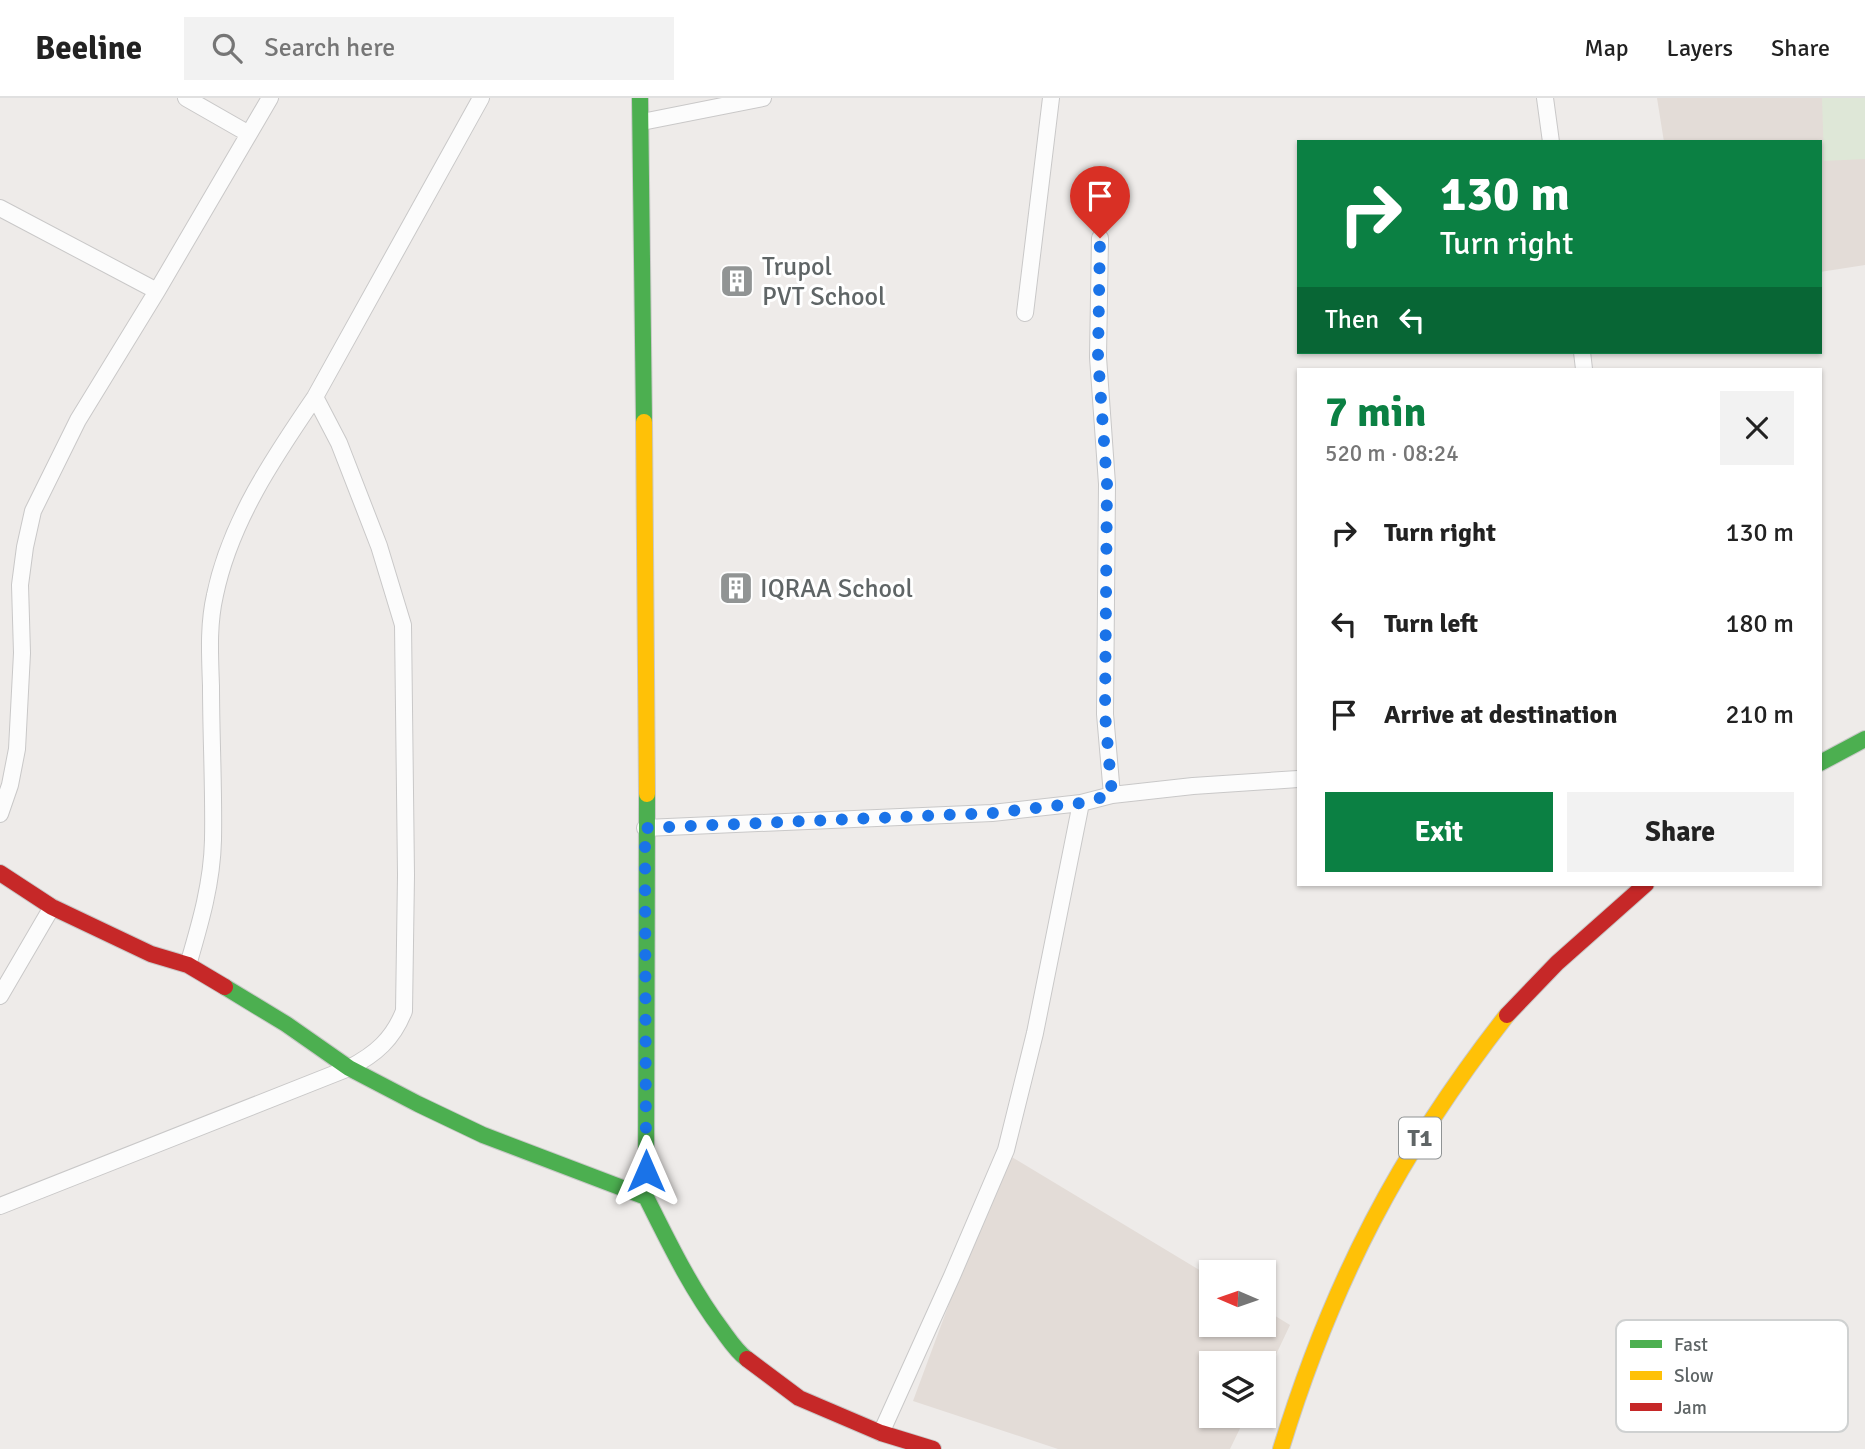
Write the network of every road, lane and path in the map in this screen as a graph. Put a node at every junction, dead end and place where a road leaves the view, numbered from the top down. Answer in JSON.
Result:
{"nodes":[{"id":1,"x":186,"y":98,"type":"edge"},
{"id":2,"x":270,"y":98,"type":"edge"},
{"id":3,"x":481,"y":98,"type":"edge"},
{"id":4,"x":640,"y":98,"type":"edge"},
{"id":5,"x":763,"y":98,"type":"edge"},
{"id":6,"x":1051,"y":98,"type":"edge"},
{"id":7,"x":1545,"y":98,"type":"edge"},
{"id":8,"x":642,"y":122,"type":"junction"},
{"id":9,"x":249,"y":134,"type":"junction"},
{"id":10,"x":1551,"y":140,"type":"edge"},
{"id":11,"x":0,"y":208,"type":"edge"},
{"id":12,"x":1100,"y":238,"type":"dead end"},
{"id":13,"x":157,"y":291,"type":"junction"},
{"id":14,"x":1025,"y":313,"type":"dead end"},
{"id":15,"x":315,"y":397,"type":"junction"},
{"id":16,"x":1865,"y":738,"type":"edge"},
{"id":17,"x":1822,"y":762,"type":"edge"},
{"id":18,"x":1297,"y":779,"type":"edge"},
{"id":19,"x":1112,"y":795,"type":"junction"},
{"id":20,"x":1080,"y":803,"type":"junction"},
{"id":21,"x":0,"y":814,"type":"edge"},
{"id":22,"x":645,"y":828,"type":"junction"},
{"id":23,"x":0,"y":873,"type":"edge"},
{"id":24,"x":1644,"y":886,"type":"edge"},
{"id":25,"x":52,"y":907,"type":"junction"},
{"id":26,"x":188,"y":965,"type":"junction"},
{"id":27,"x":0,"y":996,"type":"edge"},
{"id":28,"x":349,"y":1068,"type":"junction"},
{"id":29,"x":646,"y":1197,"type":"junction"},
{"id":30,"x":0,"y":1206,"type":"edge"},
{"id":31,"x":881,"y":1433,"type":"junction"},
{"id":32,"x":933,"y":1449,"type":"edge"},
{"id":33,"x":1281,"y":1449,"type":"edge"}],
"edges":[{"from":1,"to":9,"type":"street"},
{"from":2,"to":9,"type":"street"},
{"from":3,"to":15,"type":"street"},
{"from":4,"to":8,"type":"main road"},
{"from":5,"to":8,"type":"street"},
{"from":6,"to":14,"type":"street"},
{"from":7,"to":10,"type":"street"},
{"from":8,"to":22,"type":"main road"},
{"from":9,"to":13,"type":"street"},
{"from":11,"to":13,"type":"street"},
{"from":12,"to":19,"type":"street"},
{"from":13,"to":21,"type":"street"},
{"from":15,"to":26,"type":"street"},
{"from":15,"to":28,"type":"street"},
{"from":16,"to":17,"type":"main road"},
{"from":18,"to":19,"type":"street"},
{"from":19,"to":20,"type":"street"},
{"from":20,"to":22,"type":"street"},
{"from":20,"to":31,"type":"street"},
{"from":22,"to":29,"type":"main road"},
{"from":23,"to":25,"type":"main road"},
{"from":24,"to":33,"type":"main road","number":"T1"},
{"from":25,"to":26,"type":"main road"},
{"from":25,"to":27,"type":"street"},
{"from":26,"to":28,"type":"main road"},
{"from":28,"to":29,"type":"main road"},
{"from":28,"to":30,"type":"street"},
{"from":29,"to":31,"type":"main road"},
{"from":31,"to":32,"type":"main road"}]}
